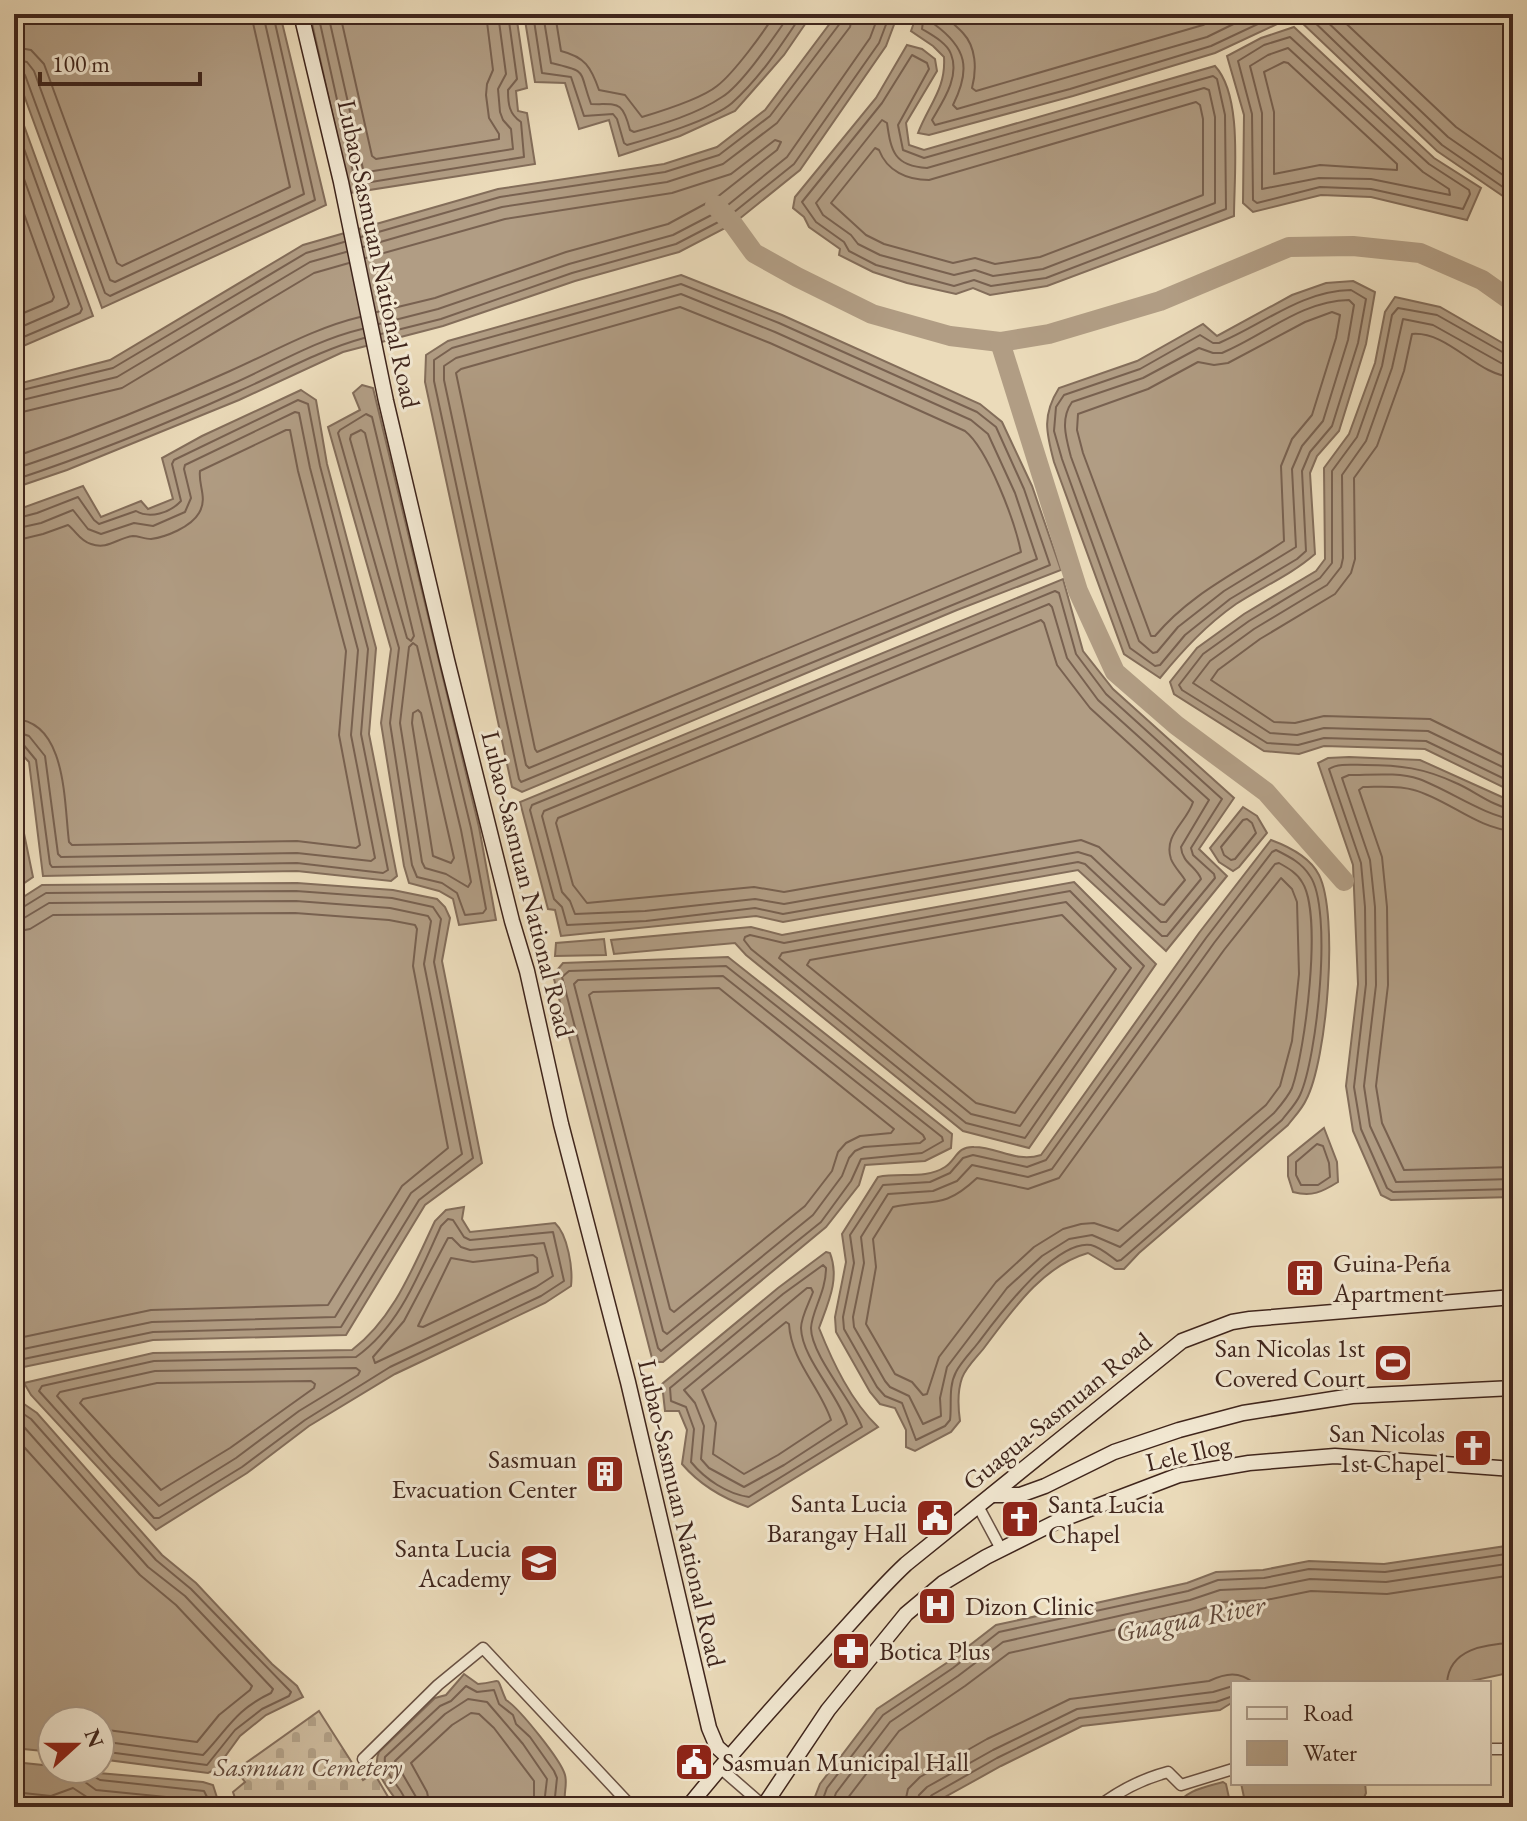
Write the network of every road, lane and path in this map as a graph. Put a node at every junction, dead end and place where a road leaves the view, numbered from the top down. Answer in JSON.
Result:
{"nodes":[{"id":1,"x":301,"y":14,"type":"edge"},
{"id":2,"x":1513,"y":1297,"type":"edge"},
{"id":3,"x":1513,"y":1388,"type":"edge"},
{"id":4,"x":1513,"y":1469,"type":"edge"},
{"id":5,"x":992,"y":1495,"type":"junction"},
{"id":6,"x":978,"y":1506,"type":"junction"},
{"id":7,"x":1001,"y":1549,"type":"junction"},
{"id":8,"x":1491,"y":1749,"type":"edge"},
{"id":9,"x":1513,"y":1749,"type":"edge"},
{"id":10,"x":363,"y":1759,"type":"dead end"},
{"id":11,"x":724,"y":1762,"type":"junction"},
{"id":12,"x":1231,"y":1770,"type":"edge"},
{"id":13,"x":764,"y":1806,"type":"edge"},
{"id":14,"x":632,"y":1807,"type":"edge"},
{"id":15,"x":688,"y":1807,"type":"edge"},
{"id":16,"x":1052,"y":1807,"type":"edge"},
{"id":17,"x":1066,"y":1807,"type":"edge"},
{"id":18,"x":1098,"y":1807,"type":"edge"}],
"edges":[{"from":1,"to":11,"type":"main road","name":"Lubao-Sasmuan National Road"},
{"from":2,"to":5,"type":"main road","name":"Guagua-Sasmuan Road"},
{"from":3,"to":5,"type":"main road"},
{"from":4,"to":7,"type":"main road","name":"Lele Ilog"},
{"from":5,"to":6,"type":"main road","name":"Guagua-Sasmuan Road"},
{"from":6,"to":7,"type":"street"},
{"from":6,"to":11,"type":"main road","name":"Guagua-Sasmuan Road"},
{"from":7,"to":13,"type":"main road","name":"Lele Ilog"},
{"from":8,"to":9,"type":"street"},
{"from":10,"to":14,"type":"street"},
{"from":11,"to":13,"type":"street"},
{"from":11,"to":15,"type":"main road","name":"Guagua-Sasmuan Road"},
{"from":12,"to":18,"type":"street"},
{"from":16,"to":17,"type":"street"}]}
